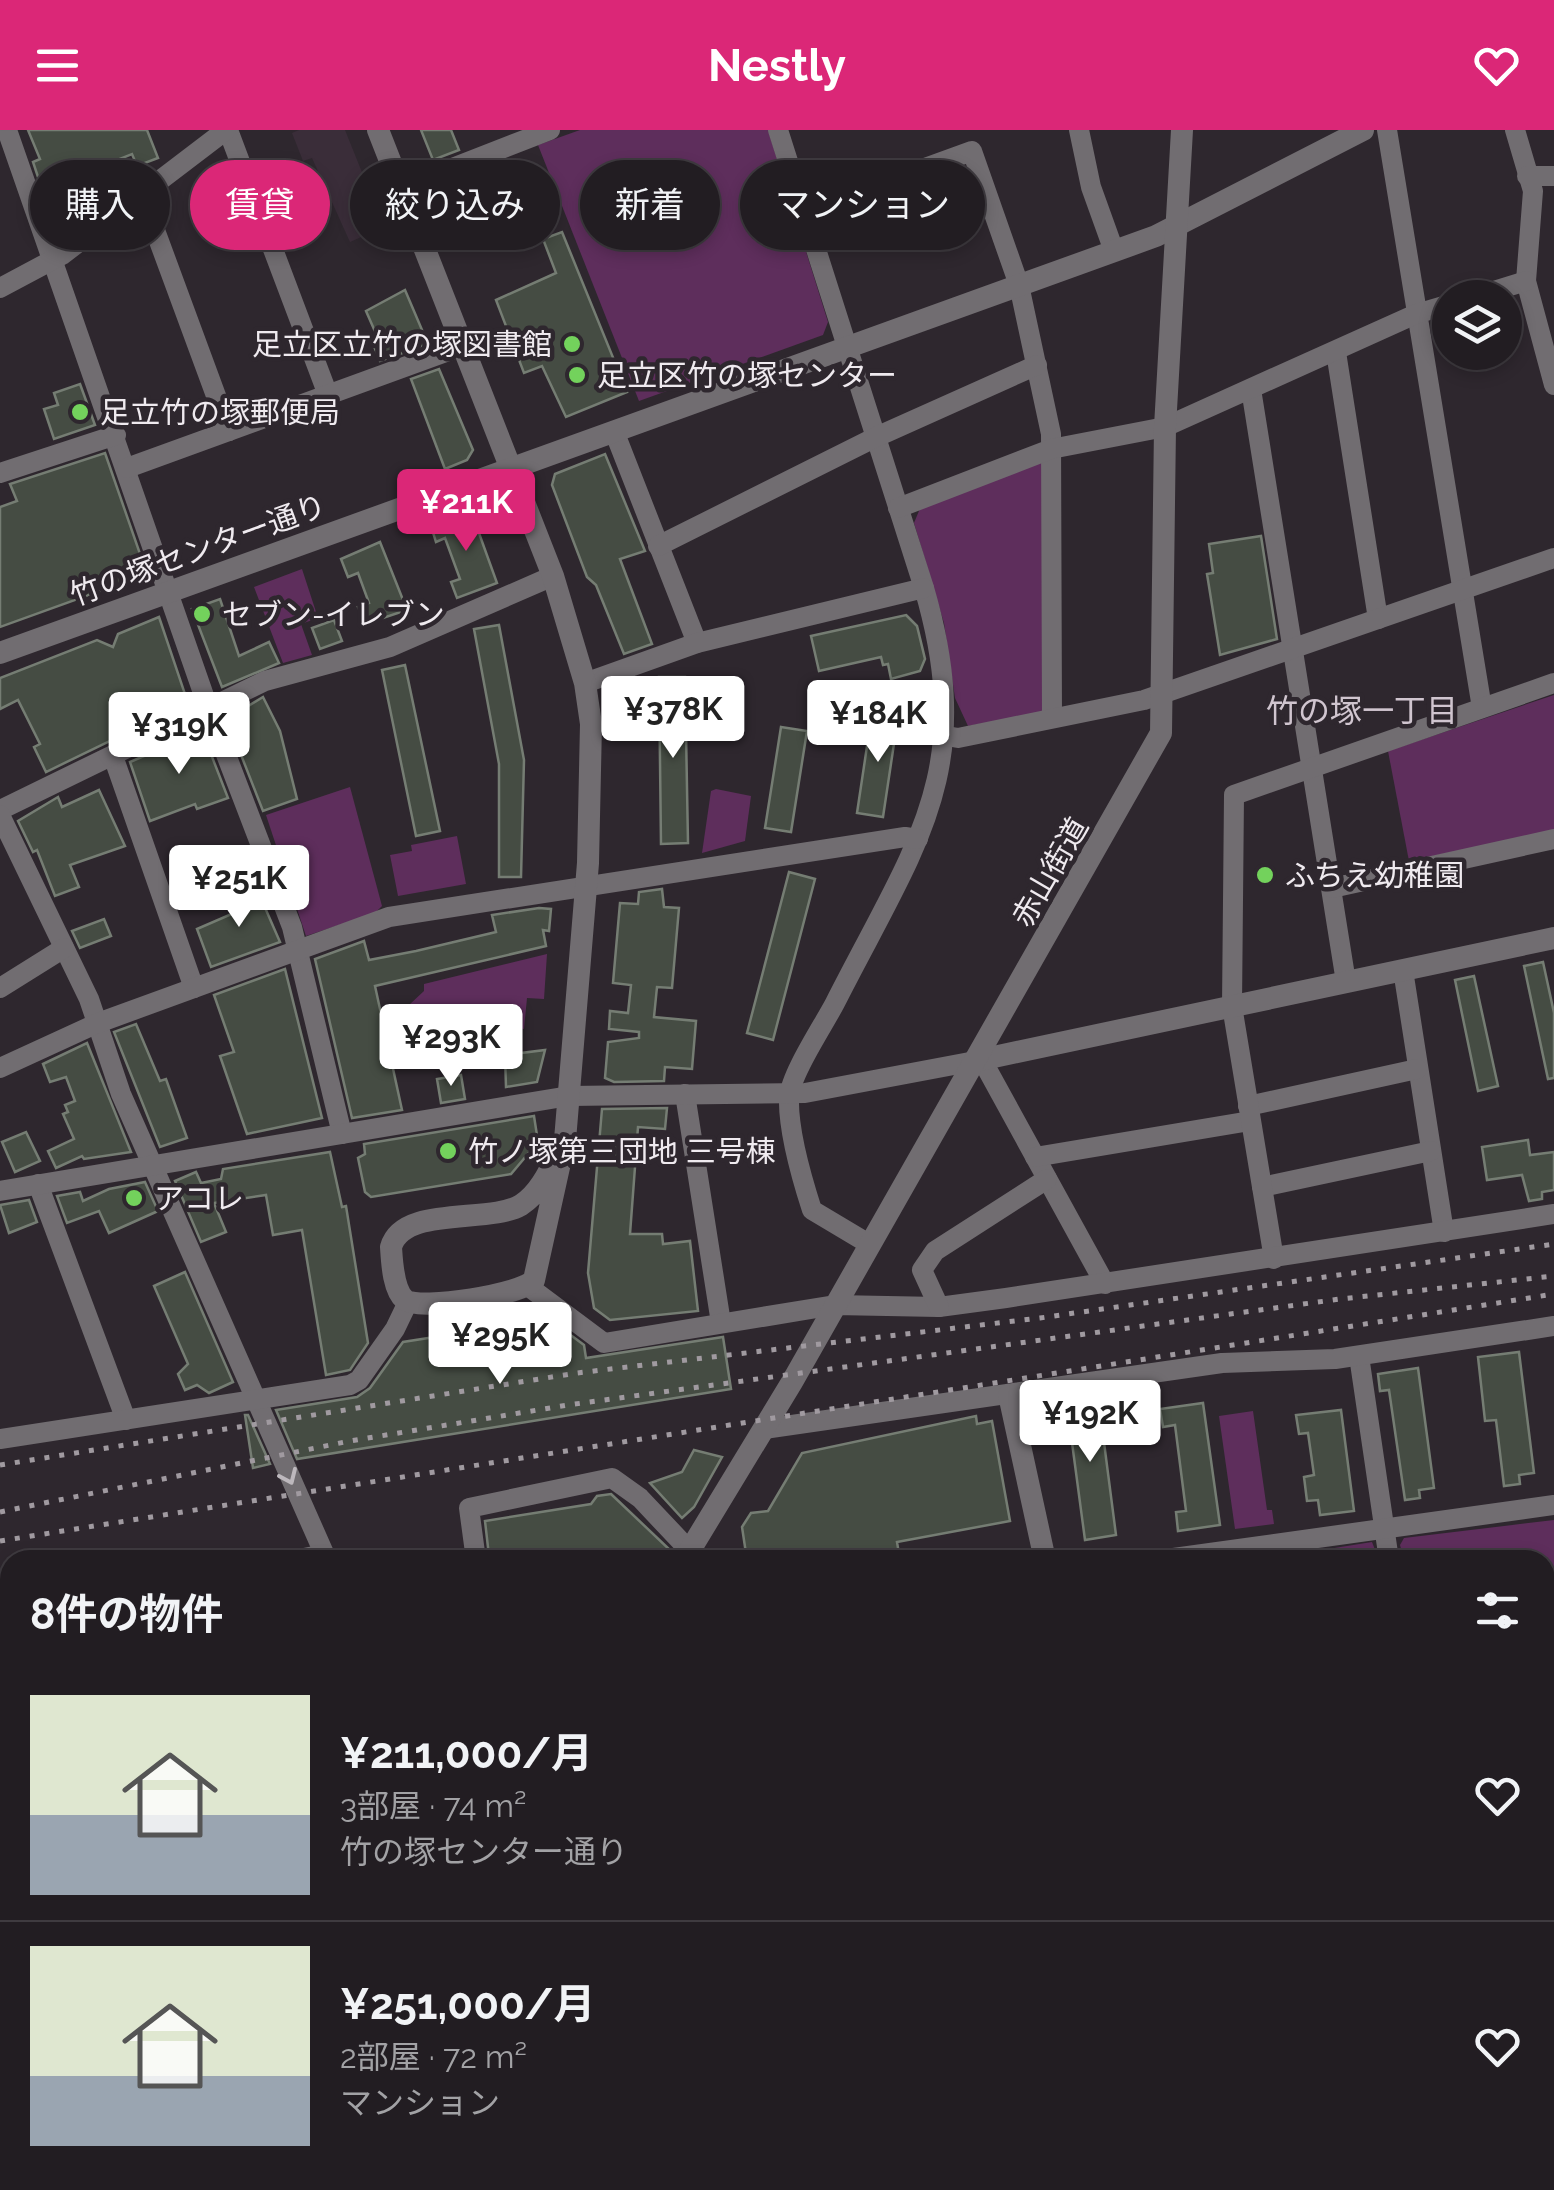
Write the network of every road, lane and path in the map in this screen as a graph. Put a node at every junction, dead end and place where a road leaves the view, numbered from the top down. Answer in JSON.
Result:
{"nodes":[{"id":1,"x":7,"y":130,"type":"edge"},
{"id":2,"x":227,"y":130,"type":"edge"},
{"id":3,"x":378,"y":130,"type":"edge"},
{"id":4,"x":550,"y":130,"type":"edge"},
{"id":5,"x":778,"y":130,"type":"edge"},
{"id":6,"x":1078,"y":130,"type":"edge"},
{"id":7,"x":1182,"y":130,"type":"edge"},
{"id":8,"x":1363,"y":130,"type":"edge"},
{"id":9,"x":1387,"y":130,"type":"edge"},
{"id":10,"x":1515,"y":130,"type":"edge"},
{"id":11,"x":390,"y":160,"type":"edge"},
{"id":12,"x":473,"y":160,"type":"edge"},
{"id":13,"x":788,"y":160,"type":"edge"},
{"id":14,"x":947,"y":160,"type":"edge"},
{"id":15,"x":975,"y":160,"type":"edge"},
{"id":16,"x":9,"y":164,"type":"edge"},
{"id":17,"x":170,"y":174,"type":"edge"},
{"id":18,"x":1527,"y":176,"type":"junction"},
{"id":19,"x":1554,"y":176,"type":"edge"},
{"id":20,"x":985,"y":188,"type":"edge"},
{"id":21,"x":1176,"y":227,"type":"junction"},
{"id":22,"x":67,"y":250,"type":"edge"},
{"id":23,"x":162,"y":250,"type":"edge"},
{"id":24,"x":425,"y":250,"type":"edge"},
{"id":25,"x":816,"y":250,"type":"edge"},
{"id":26,"x":1114,"y":251,"type":"junction"},
{"id":27,"x":53,"y":260,"type":"junction"},
{"id":28,"x":1526,"y":280,"type":"junction"},
{"id":29,"x":1522,"y":281,"type":"edge"},
{"id":30,"x":1019,"y":285,"type":"junction"},
{"id":31,"x":0,"y":288,"type":"edge"},
{"id":32,"x":1432,"y":309,"type":"edge"},
{"id":33,"x":1416,"y":314,"type":"junction"},
{"id":34,"x":462,"y":346,"type":"junction"},
{"id":35,"x":845,"y":347,"type":"junction"},
{"id":36,"x":1336,"y":352,"type":"junction"},
{"id":37,"x":1037,"y":365,"type":"junction"},
{"id":38,"x":1554,"y":385,"type":"edge"},
{"id":39,"x":1250,"y":389,"type":"junction"},
{"id":40,"x":328,"y":395,"type":"junction"},
{"id":41,"x":1165,"y":428,"type":"junction"},
{"id":42,"x":229,"y":431,"type":"junction"},
{"id":43,"x":614,"y":431,"type":"junction"},
{"id":44,"x":116,"y":436,"type":"junction"},
{"id":45,"x":874,"y":438,"type":"junction"},
{"id":46,"x":1052,"y":449,"type":"junction"},
{"id":47,"x":127,"y":468,"type":"junction"},
{"id":48,"x":510,"y":468,"type":"junction"},
{"id":49,"x":0,"y":472,"type":"edge"},
{"id":50,"x":898,"y":508,"type":"junction"},
{"id":51,"x":658,"y":546,"type":"junction"},
{"id":52,"x":1554,"y":558,"type":"edge"},
{"id":53,"x":552,"y":576,"type":"junction"},
{"id":54,"x":924,"y":588,"type":"junction"},
{"id":55,"x":1462,"y":590,"type":"junction"},
{"id":56,"x":170,"y":593,"type":"junction"},
{"id":57,"x":1378,"y":619,"type":"junction"},
{"id":58,"x":697,"y":643,"type":"junction"},
{"id":59,"x":1294,"y":650,"type":"junction"},
{"id":60,"x":0,"y":653,"type":"edge"},
{"id":61,"x":585,"y":682,"type":"junction"},
{"id":62,"x":1554,"y":683,"type":"edge"},
{"id":63,"x":1162,"y":695,"type":"junction"},
{"id":64,"x":1482,"y":708,"type":"junction"},
{"id":65,"x":209,"y":710,"type":"junction"},
{"id":66,"x":1052,"y":717,"type":"junction"},
{"id":67,"x":947,"y":736,"type":"junction"},
{"id":68,"x":113,"y":756,"type":"junction"},
{"id":69,"x":1312,"y":770,"type":"junction"},
{"id":70,"x":0,"y":812,"type":"edge"},
{"id":71,"x":918,"y":839,"type":"junction"},
{"id":72,"x":1554,"y":839,"type":"edge"},
{"id":73,"x":586,"y":888,"type":"junction"},
{"id":74,"x":1332,"y":888,"type":"junction"},
{"id":75,"x":1554,"y":938,"type":"edge"},
{"id":76,"x":64,"y":948,"type":"junction"},
{"id":77,"x":299,"y":950,"type":"junction"},
{"id":78,"x":1402,"y":970,"type":"junction"},
{"id":79,"x":1346,"y":982,"type":"junction"},
{"id":80,"x":0,"y":988,"type":"edge"},
{"id":81,"x":194,"y":988,"type":"junction"},
{"id":82,"x":1232,"y":1006,"type":"junction"},
{"id":83,"x":98,"y":1023,"type":"junction"},
{"id":84,"x":979,"y":1060,"type":"junction"},
{"id":85,"x":0,"y":1068,"type":"edge"},
{"id":86,"x":1418,"y":1069,"type":"junction"},
{"id":87,"x":685,"y":1094,"type":"junction"},
{"id":88,"x":789,"y":1094,"type":"junction"},
{"id":89,"x":569,"y":1096,"type":"junction"},
{"id":90,"x":1249,"y":1113,"type":"junction"},
{"id":91,"x":342,"y":1134,"type":"junction"},
{"id":92,"x":565,"y":1140,"type":"junction"},
{"id":93,"x":1431,"y":1150,"type":"junction"},
{"id":94,"x":1035,"y":1157,"type":"junction"},
{"id":95,"x":154,"y":1166,"type":"junction"},
{"id":96,"x":1047,"y":1178,"type":"junction"},
{"id":97,"x":38,"y":1184,"type":"junction"},
{"id":98,"x":1262,"y":1187,"type":"junction"},
{"id":99,"x":0,"y":1191,"type":"edge"},
{"id":100,"x":517,"y":1207,"type":"junction"},
{"id":101,"x":1554,"y":1214,"type":"edge"},
{"id":102,"x":1444,"y":1232,"type":"junction"},
{"id":103,"x":544,"y":1239,"type":"junction"},
{"id":104,"x":869,"y":1244,"type":"junction"},
{"id":105,"x":1274,"y":1259,"type":"junction"},
{"id":106,"x":1104,"y":1284,"type":"junction"},
{"id":107,"x":529,"y":1287,"type":"junction"},
{"id":108,"x":408,"y":1302,"type":"junction"},
{"id":109,"x":836,"y":1305,"type":"junction"},
{"id":110,"x":939,"y":1307,"type":"junction"},
{"id":111,"x":721,"y":1323,"type":"junction"},
{"id":112,"x":1554,"y":1326,"type":"edge"},
{"id":113,"x":1359,"y":1356,"type":"junction"},
{"id":114,"x":1009,"y":1395,"type":"junction"},
{"id":115,"x":255,"y":1399,"type":"junction"},
{"id":116,"x":126,"y":1420,"type":"junction"},
{"id":117,"x":764,"y":1429,"type":"junction"},
{"id":118,"x":1,"y":1435,"type":"edge"},
{"id":119,"x":1554,"y":1505,"type":"edge"},
{"id":120,"x":1383,"y":1528,"type":"junction"},
{"id":121,"x":322,"y":1550,"type":"edge"},
{"id":122,"x":475,"y":1550,"type":"edge"},
{"id":123,"x":682,"y":1550,"type":"edge"},
{"id":124,"x":691,"y":1550,"type":"edge"},
{"id":125,"x":1043,"y":1550,"type":"edge"},
{"id":126,"x":1229,"y":1550,"type":"edge"},
{"id":127,"x":1388,"y":1550,"type":"edge"}],
"edges":[{"from":1,"to":16,"type":"street"},
{"from":2,"to":17,"type":"street"},
{"from":2,"to":40,"type":"street"},
{"from":3,"to":11,"type":"street"},
{"from":4,"to":12,"type":"street"},
{"from":5,"to":13,"type":"street"},
{"from":6,"to":26,"type":"street"},
{"from":7,"to":21,"type":"street","name":"赤山街道"},
{"from":8,"to":21,"type":"street","name":"竹の塚センター通り"},
{"from":9,"to":33,"type":"street"},
{"from":10,"to":18,"type":"street"},
{"from":14,"to":15,"type":"street"},
{"from":16,"to":27,"type":"street"},
{"from":18,"to":19,"type":"street"},
{"from":18,"to":28,"type":"street"},
{"from":20,"to":30,"type":"street"},
{"from":21,"to":26,"type":"street","name":"竹の塚センター通り"},
{"from":21,"to":41,"type":"street","name":"赤山街道"},
{"from":22,"to":27,"type":"street"},
{"from":23,"to":42,"type":"street"},
{"from":24,"to":34,"type":"street"},
{"from":25,"to":35,"type":"street"},
{"from":26,"to":30,"type":"street","name":"竹の塚センター通り"},
{"from":27,"to":31,"type":"street"},
{"from":27,"to":44,"type":"street"},
{"from":28,"to":29,"type":"street"},
{"from":28,"to":38,"type":"street"},
{"from":30,"to":35,"type":"street","name":"竹の塚センター通り"},
{"from":30,"to":37,"type":"street"},
{"from":32,"to":33,"type":"street"},
{"from":33,"to":36,"type":"street"},
{"from":33,"to":55,"type":"street"},
{"from":34,"to":40,"type":"street"},
{"from":34,"to":48,"type":"street"},
{"from":35,"to":43,"type":"street","name":"竹の塚センター通り"},
{"from":35,"to":45,"type":"street"},
{"from":36,"to":39,"type":"street"},
{"from":36,"to":57,"type":"street"},
{"from":37,"to":45,"type":"street"},
{"from":37,"to":46,"type":"street"},
{"from":39,"to":41,"type":"street"},
{"from":39,"to":59,"type":"street"},
{"from":40,"to":42,"type":"street"},
{"from":41,"to":46,"type":"street"},
{"from":41,"to":63,"type":"street","name":"赤山街道"},
{"from":42,"to":47,"type":"street"},
{"from":43,"to":48,"type":"street","name":"竹の塚センター通り"},
{"from":43,"to":51,"type":"street"},
{"from":44,"to":47,"type":"street"},
{"from":44,"to":49,"type":"street"},
{"from":45,"to":50,"type":"street"},
{"from":45,"to":51,"type":"street"},
{"from":46,"to":50,"type":"street"},
{"from":46,"to":66,"type":"street"},
{"from":47,"to":56,"type":"street"},
{"from":48,"to":53,"type":"street"},
{"from":48,"to":56,"type":"street","name":"竹の塚センター通り"},
{"from":50,"to":54,"type":"street"},
{"from":51,"to":58,"type":"street"},
{"from":52,"to":55,"type":"street"},
{"from":53,"to":61,"type":"street"},
{"from":53,"to":65,"type":"street"},
{"from":54,"to":58,"type":"street"},
{"from":54,"to":67,"type":"street"},
{"from":55,"to":57,"type":"street"},
{"from":55,"to":64,"type":"street"},
{"from":56,"to":60,"type":"street","name":"竹の塚センター通り"},
{"from":56,"to":65,"type":"street"},
{"from":57,"to":59,"type":"street"},
{"from":58,"to":61,"type":"street"},
{"from":59,"to":63,"type":"street"},
{"from":59,"to":69,"type":"street"},
{"from":61,"to":73,"type":"street"},
{"from":62,"to":64,"type":"street"},
{"from":63,"to":66,"type":"street"},
{"from":63,"to":84,"type":"street","name":"赤山街道"},
{"from":64,"to":69,"type":"street"},
{"from":65,"to":68,"type":"street"},
{"from":65,"to":77,"type":"street"},
{"from":66,"to":67,"type":"street"},
{"from":67,"to":71,"type":"street"},
{"from":68,"to":70,"type":"street"},
{"from":68,"to":81,"type":"street"},
{"from":69,"to":74,"type":"street"},
{"from":69,"to":82,"type":"street"},
{"from":70,"to":76,"type":"street"},
{"from":71,"to":73,"type":"street"},
{"from":71,"to":88,"type":"street"},
{"from":72,"to":74,"type":"street"},
{"from":73,"to":77,"type":"street"},
{"from":73,"to":89,"type":"street"},
{"from":74,"to":79,"type":"street"},
{"from":75,"to":78,"type":"street"},
{"from":76,"to":80,"type":"street"},
{"from":76,"to":83,"type":"street"},
{"from":77,"to":81,"type":"street"},
{"from":77,"to":91,"type":"street"},
{"from":78,"to":79,"type":"street"},
{"from":78,"to":86,"type":"street"},
{"from":79,"to":82,"type":"street"},
{"from":81,"to":83,"type":"street"},
{"from":82,"to":84,"type":"street"},
{"from":82,"to":90,"type":"street"},
{"from":83,"to":85,"type":"street"},
{"from":83,"to":95,"type":"street"},
{"from":84,"to":88,"type":"street"},
{"from":84,"to":94,"type":"street"},
{"from":84,"to":104,"type":"street","name":"赤山街道"},
{"from":86,"to":90,"type":"street"},
{"from":86,"to":93,"type":"street"},
{"from":87,"to":88,"type":"street"},
{"from":87,"to":89,"type":"street"},
{"from":87,"to":111,"type":"street"},
{"from":88,"to":104,"type":"street"},
{"from":89,"to":91,"type":"street"},
{"from":89,"to":92,"type":"street"},
{"from":90,"to":94,"type":"street"},
{"from":90,"to":98,"type":"street"},
{"from":91,"to":95,"type":"street"},
{"from":92,"to":100,"type":"street"},
{"from":92,"to":103,"type":"street"},
{"from":93,"to":98,"type":"street"},
{"from":93,"to":102,"type":"street"},
{"from":94,"to":96,"type":"street"},
{"from":95,"to":97,"type":"street"},
{"from":95,"to":115,"type":"street"},
{"from":96,"to":106,"type":"street"},
{"from":96,"to":110,"type":"street"},
{"from":97,"to":99,"type":"street"},
{"from":97,"to":116,"type":"street"},
{"from":98,"to":105,"type":"street"},
{"from":100,"to":103,"type":"street"},
{"from":100,"to":108,"type":"street"},
{"from":101,"to":102,"type":"street"},
{"from":102,"to":105,"type":"street"},
{"from":103,"to":107,"type":"street"},
{"from":104,"to":109,"type":"street","name":"赤山街道"},
{"from":105,"to":106,"type":"street"},
{"from":106,"to":110,"type":"street"},
{"from":107,"to":108,"type":"street"},
{"from":107,"to":111,"type":"street"},
{"from":108,"to":115,"type":"street"},
{"from":109,"to":110,"type":"street"},
{"from":109,"to":111,"type":"street"},
{"from":109,"to":117,"type":"street","name":"赤山街道"},
{"from":112,"to":113,"type":"street"},
{"from":113,"to":114,"type":"street"},
{"from":113,"to":120,"type":"street"},
{"from":114,"to":117,"type":"street"},
{"from":114,"to":125,"type":"street"},
{"from":115,"to":116,"type":"street"},
{"from":115,"to":121,"type":"street","one_way":true},
{"from":116,"to":118,"type":"street"},
{"from":117,"to":124,"type":"street","name":"赤山街道"},
{"from":119,"to":120,"type":"street"},
{"from":120,"to":126,"type":"street"},
{"from":120,"to":127,"type":"street"},
{"from":122,"to":123,"type":"street"}]}
